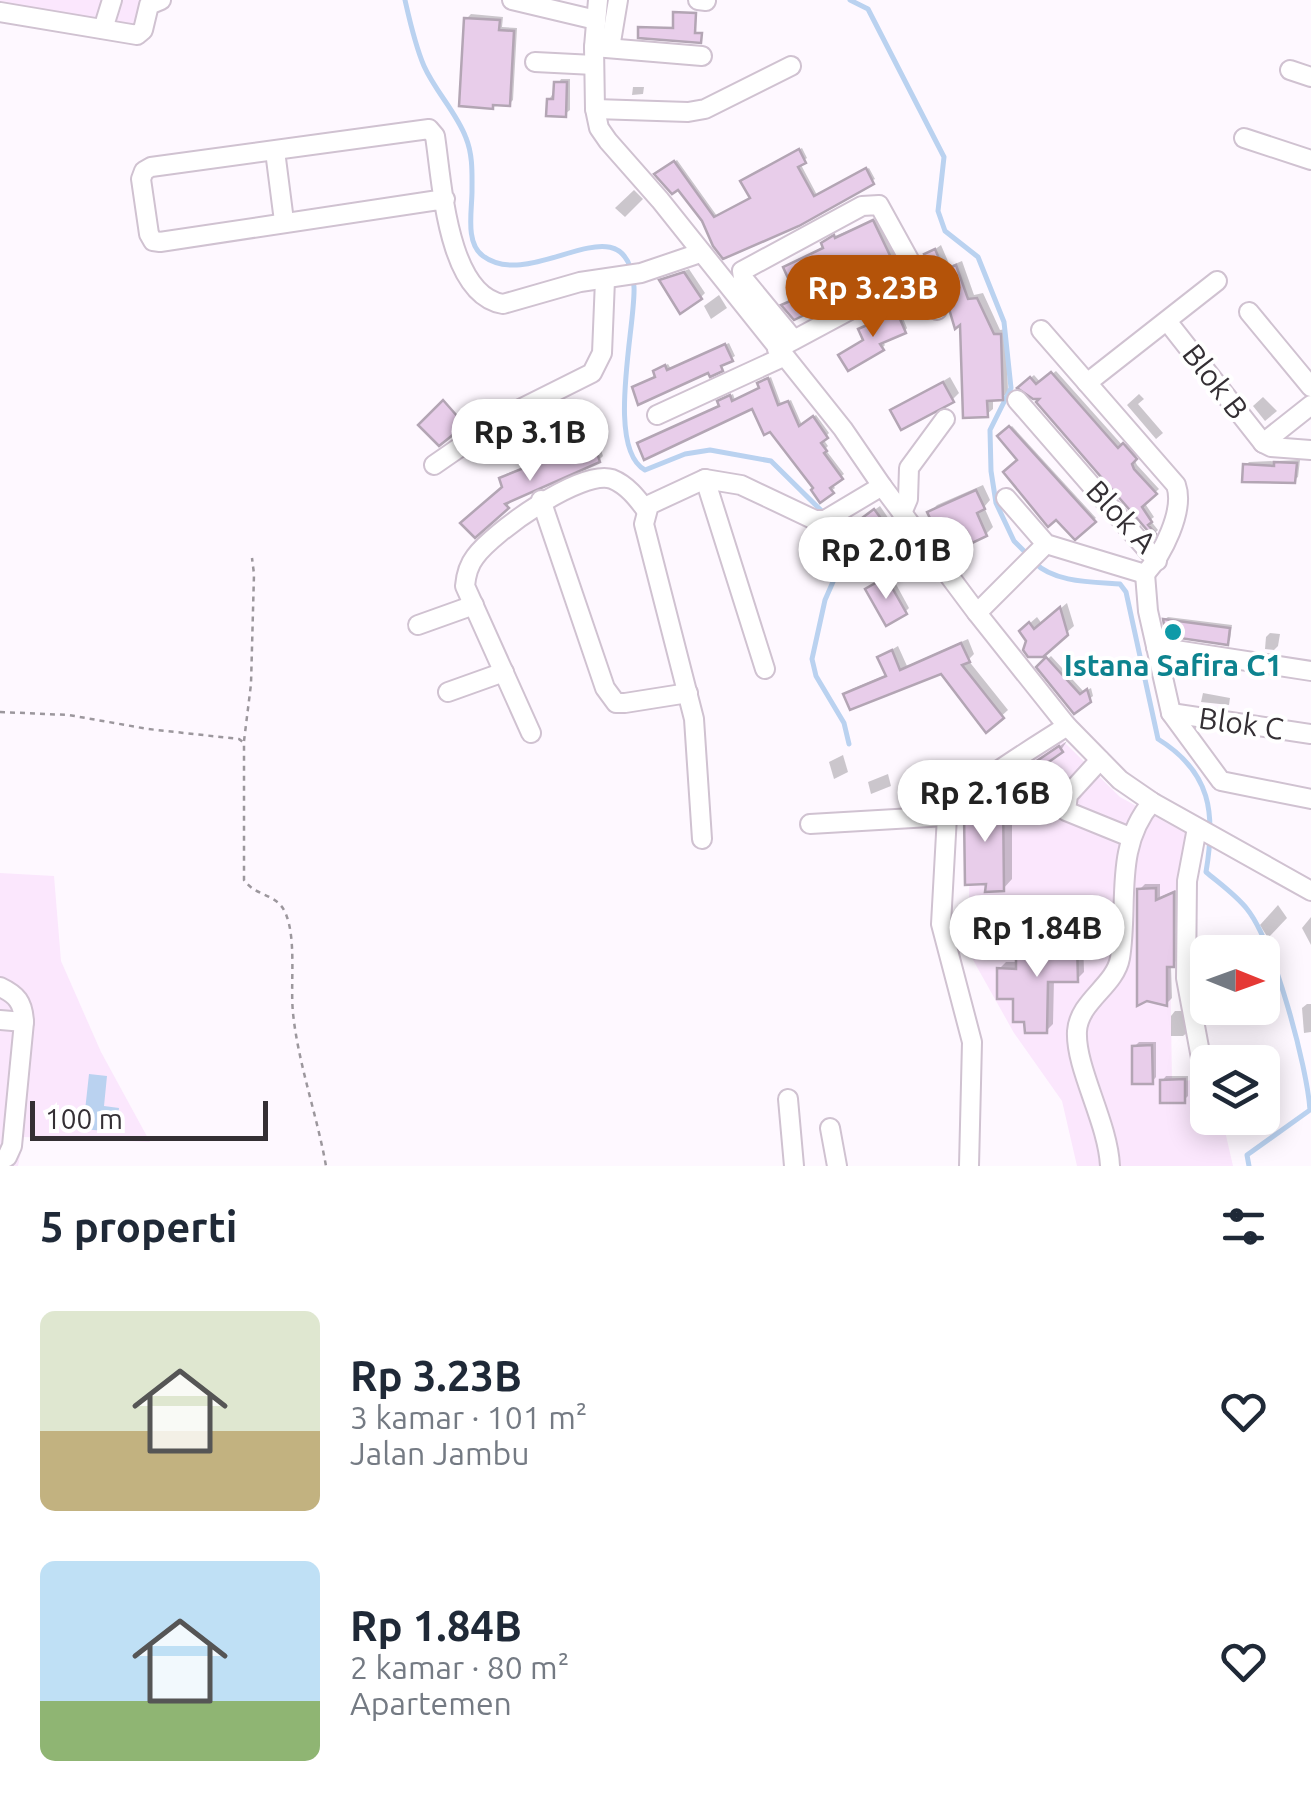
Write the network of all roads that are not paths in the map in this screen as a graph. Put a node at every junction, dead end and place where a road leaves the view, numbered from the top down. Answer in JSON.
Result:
{"nodes":[{"id":1,"x":112,"y":0,"type":"edge"},
{"id":2,"x":162,"y":0,"type":"edge"},
{"id":3,"x":512,"y":0,"type":"edge"},
{"id":4,"x":598,"y":0,"type":"edge"},
{"id":5,"x":618,"y":0,"type":"edge"},
{"id":6,"x":698,"y":0,"type":"edge"},
{"id":7,"x":706,"y":1,"type":"edge"},
{"id":8,"x":0,"y":12,"type":"edge"},
{"id":9,"x":596,"y":20,"type":"junction"},
{"id":10,"x":102,"y":29,"type":"junction"},
{"id":11,"x":599,"y":53,"type":"junction"},
{"id":12,"x":702,"y":56,"type":"dead end"},
{"id":13,"x":535,"y":62,"type":"dead end"},
{"id":14,"x":791,"y":66,"type":"dead end"},
{"id":15,"x":1290,"y":70,"type":"dead end"},
{"id":16,"x":1311,"y":77,"type":"edge"},
{"id":17,"x":595,"y":109,"type":"junction"},
{"id":18,"x":1244,"y":138,"type":"dead end"},
{"id":19,"x":275,"y":151,"type":"junction"},
{"id":20,"x":1311,"y":160,"type":"edge"},
{"id":21,"x":445,"y":199,"type":"junction"},
{"id":22,"x":284,"y":221,"type":"junction"},
{"id":23,"x":700,"y":252,"type":"junction"},
{"id":24,"x":917,"y":274,"type":"junction"},
{"id":25,"x":612,"y":279,"type":"junction"},
{"id":26,"x":1217,"y":281,"type":"dead end"},
{"id":27,"x":937,"y":310,"type":"dead end"},
{"id":28,"x":1249,"y":312,"type":"dead end"},
{"id":29,"x":1167,"y":322,"type":"junction"},
{"id":30,"x":1041,"y":330,"type":"dead end"},
{"id":31,"x":784,"y":348,"type":"junction"},
{"id":32,"x":1087,"y":383,"type":"junction"},
{"id":33,"x":1311,"y":387,"type":"edge"},
{"id":34,"x":1016,"y":400,"type":"dead end"},
{"id":35,"x":1311,"y":406,"type":"edge"},
{"id":36,"x":657,"y":414,"type":"dead end"},
{"id":37,"x":944,"y":418,"type":"dead end"},
{"id":38,"x":1264,"y":443,"type":"junction"},
{"id":39,"x":1311,"y":450,"type":"edge"},
{"id":40,"x":434,"y":465,"type":"dead end"},
{"id":41,"x":705,"y":479,"type":"junction"},
{"id":42,"x":882,"y":486,"type":"junction"},
{"id":43,"x":1006,"y":498,"type":"dead end"},
{"id":44,"x":540,"y":500,"type":"junction"},
{"id":45,"x":646,"y":510,"type":"junction"},
{"id":46,"x":902,"y":513,"type":"junction"},
{"id":47,"x":1042,"y":548,"type":"junction"},
{"id":48,"x":1151,"y":567,"type":"junction"},
{"id":49,"x":474,"y":605,"type":"junction"},
{"id":50,"x":977,"y":613,"type":"junction"},
{"id":51,"x":418,"y":625,"type":"dead end"},
{"id":52,"x":1156,"y":646,"type":"junction"},
{"id":53,"x":764,"y":668,"type":"dead end"},
{"id":54,"x":1311,"y":671,"type":"edge"},
{"id":55,"x":504,"y":672,"type":"junction"},
{"id":56,"x":448,"y":692,"type":"dead end"},
{"id":57,"x":688,"y":693,"type":"junction"},
{"id":58,"x":1171,"y":713,"type":"junction"},
{"id":59,"x":1066,"y":726,"type":"junction"},
{"id":60,"x":531,"y":733,"type":"dead end"},
{"id":61,"x":1311,"y":734,"type":"edge"},
{"id":62,"x":1100,"y":760,"type":"junction"},
{"id":63,"x":1311,"y":799,"type":"edge"},
{"id":64,"x":1152,"y":802,"type":"junction"},
{"id":65,"x":947,"y":816,"type":"junction"},
{"id":66,"x":810,"y":824,"type":"dead end"},
{"id":67,"x":1205,"y":834,"type":"junction"},
{"id":68,"x":1130,"y":837,"type":"junction"},
{"id":69,"x":702,"y":839,"type":"dead end"},
{"id":70,"x":1311,"y":890,"type":"edge"},
{"id":71,"x":0,"y":987,"type":"edge"},
{"id":72,"x":0,"y":1020,"type":"edge"},
{"id":73,"x":24,"y":1022,"type":"junction"},
{"id":74,"x":1199,"y":1045,"type":"edge"},
{"id":75,"x":788,"y":1099,"type":"dead end"},
{"id":76,"x":830,"y":1128,"type":"dead end"},
{"id":77,"x":0,"y":1160,"type":"edge"},
{"id":78,"x":794,"y":1166,"type":"edge"},
{"id":79,"x":837,"y":1166,"type":"edge"},
{"id":80,"x":969,"y":1166,"type":"edge"},
{"id":81,"x":1110,"y":1166,"type":"edge"}],
"edges":[{"from":1,"to":10,"type":"street"},
{"from":2,"to":10,"type":"street"},
{"from":3,"to":9,"type":"street"},
{"from":4,"to":9,"type":"street"},
{"from":5,"to":11,"type":"street"},
{"from":6,"to":7,"type":"street"},
{"from":8,"to":10,"type":"street"},
{"from":9,"to":11,"type":"street"},
{"from":11,"to":12,"type":"street"},
{"from":11,"to":13,"type":"street"},
{"from":11,"to":17,"type":"street"},
{"from":14,"to":17,"type":"street"},
{"from":15,"to":16,"type":"street"},
{"from":17,"to":23,"type":"street"},
{"from":18,"to":20,"type":"street"},
{"from":19,"to":21,"type":"street"},
{"from":19,"to":22,"type":"street"},
{"from":19,"to":22,"type":"street"},
{"from":21,"to":22,"type":"street"},
{"from":21,"to":25,"type":"street"},
{"from":23,"to":25,"type":"street"},
{"from":23,"to":31,"type":"street"},
{"from":24,"to":27,"type":"street"},
{"from":24,"to":31,"type":"street"},
{"from":24,"to":31,"type":"street"},
{"from":25,"to":40,"type":"street"},
{"from":26,"to":29,"type":"street","name":"Blok B"},
{"from":28,"to":33,"type":"street"},
{"from":29,"to":32,"type":"street","name":"Blok B"},
{"from":29,"to":38,"type":"street","name":"Blok B"},
{"from":30,"to":32,"type":"street","name":"Blok A"},
{"from":31,"to":36,"type":"street"},
{"from":31,"to":42,"type":"street"},
{"from":32,"to":48,"type":"street","name":"Blok A"},
{"from":34,"to":48,"type":"street","name":"Blok A"},
{"from":35,"to":38,"type":"street","name":"Blok B"},
{"from":37,"to":46,"type":"street"},
{"from":38,"to":39,"type":"street","name":"Blok B"},
{"from":41,"to":42,"type":"street"},
{"from":41,"to":45,"type":"street"},
{"from":41,"to":53,"type":"street"},
{"from":42,"to":46,"type":"street"},
{"from":43,"to":47,"type":"street"},
{"from":44,"to":45,"type":"street"},
{"from":44,"to":49,"type":"street"},
{"from":44,"to":57,"type":"street"},
{"from":45,"to":57,"type":"street"},
{"from":46,"to":50,"type":"street"},
{"from":47,"to":48,"type":"street"},
{"from":47,"to":50,"type":"street"},
{"from":48,"to":52,"type":"street","name":"Blok C"},
{"from":49,"to":51,"type":"street"},
{"from":49,"to":55,"type":"street"},
{"from":50,"to":59,"type":"street"},
{"from":52,"to":54,"type":"street","name":"Blok C"},
{"from":52,"to":58,"type":"street","name":"Blok C"},
{"from":55,"to":56,"type":"street"},
{"from":55,"to":60,"type":"street"},
{"from":57,"to":69,"type":"street"},
{"from":58,"to":61,"type":"street","name":"Blok C"},
{"from":58,"to":63,"type":"street","name":"Blok C"},
{"from":59,"to":62,"type":"street"},
{"from":59,"to":65,"type":"street"},
{"from":62,"to":64,"type":"street"},
{"from":62,"to":68,"type":"street"},
{"from":64,"to":67,"type":"street"},
{"from":64,"to":68,"type":"street"},
{"from":65,"to":66,"type":"street"},
{"from":65,"to":80,"type":"street"},
{"from":67,"to":70,"type":"street"},
{"from":67,"to":74,"type":"street"},
{"from":68,"to":81,"type":"street"},
{"from":71,"to":73,"type":"street"},
{"from":72,"to":73,"type":"street"},
{"from":73,"to":77,"type":"street"},
{"from":75,"to":78,"type":"street"},
{"from":76,"to":79,"type":"street"}]}
